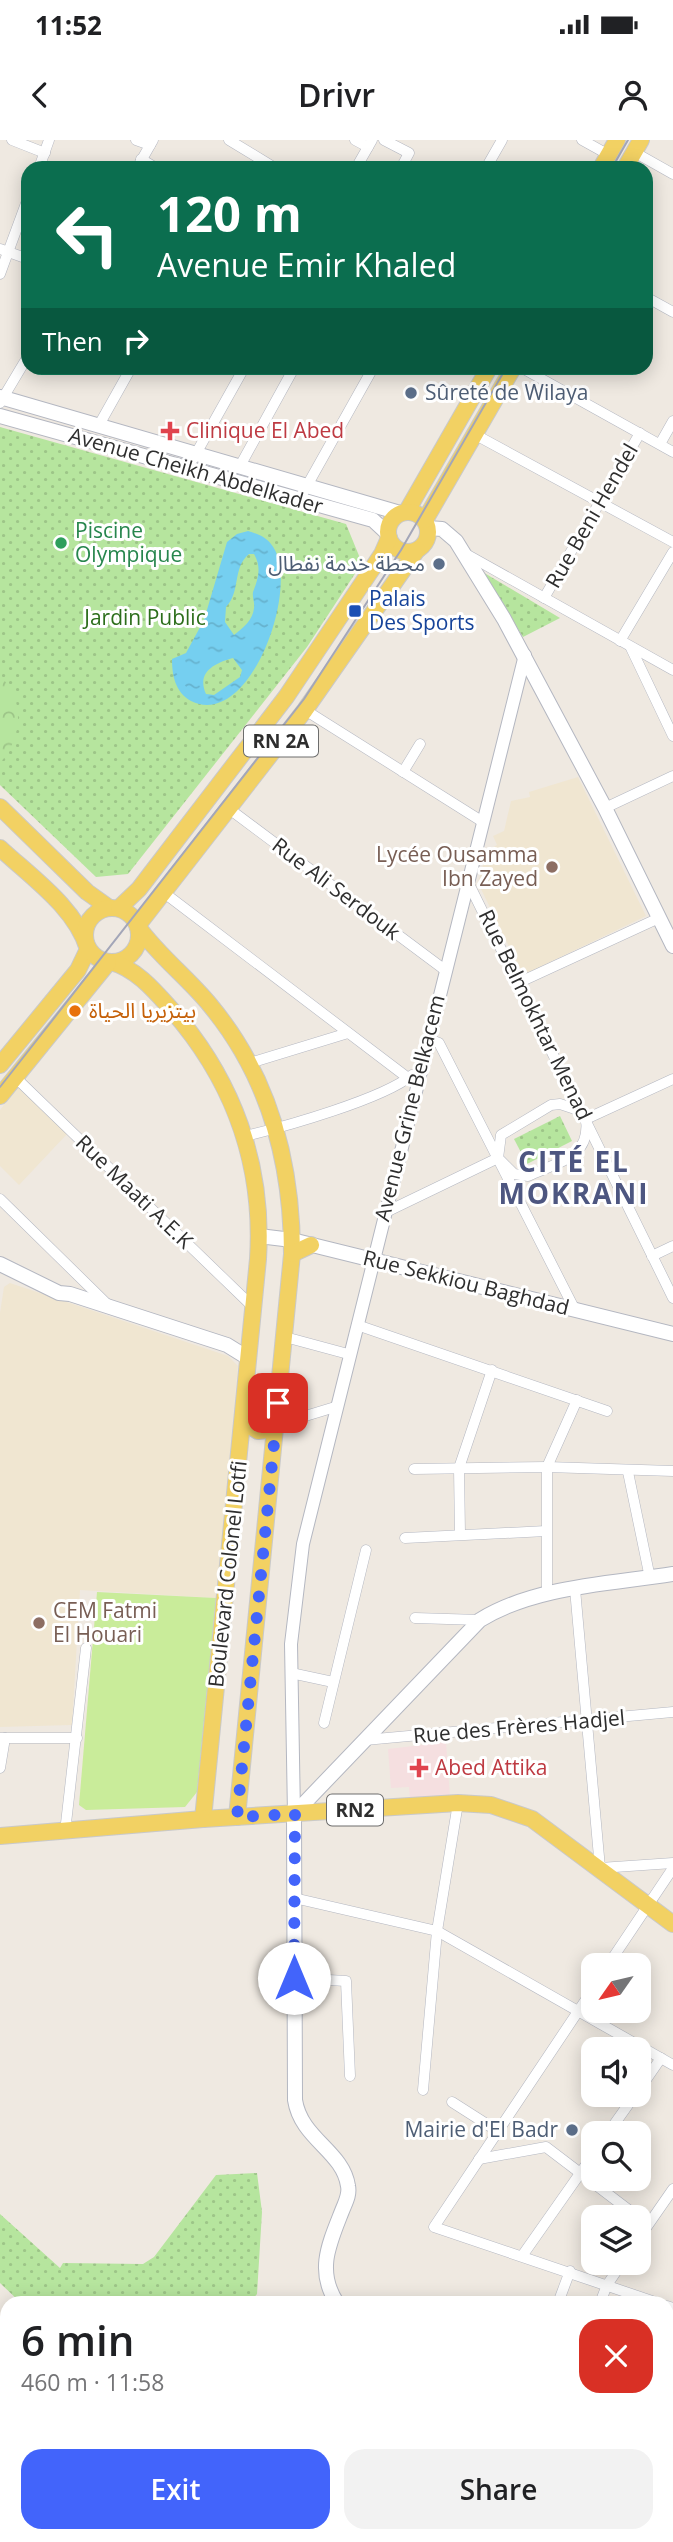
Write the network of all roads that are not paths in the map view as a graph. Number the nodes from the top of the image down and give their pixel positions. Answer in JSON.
{"nodes":[{"id":1,"x":12,"y":140,"type":"edge"},
{"id":2,"x":50,"y":140,"type":"edge"},
{"id":3,"x":136,"y":140,"type":"edge"},
{"id":4,"x":229,"y":140,"type":"edge"},
{"id":5,"x":355,"y":140,"type":"edge"},
{"id":6,"x":384,"y":140,"type":"edge"},
{"id":7,"x":502,"y":140,"type":"edge"},
{"id":8,"x":582,"y":140,"type":"edge"},
{"id":9,"x":617,"y":140,"type":"edge"},
{"id":10,"x":151,"y":143,"type":"edge"},
{"id":11,"x":370,"y":144,"type":"edge"},
{"id":12,"x":638,"y":146,"type":"edge"},
{"id":13,"x":45,"y":153,"type":"junction"},
{"id":14,"x":42,"y":161,"type":"edge"},
{"id":15,"x":141,"y":161,"type":"edge"},
{"id":16,"x":264,"y":161,"type":"edge"},
{"id":17,"x":360,"y":161,"type":"edge"},
{"id":18,"x":405,"y":161,"type":"edge"},
{"id":19,"x":490,"y":161,"type":"edge"},
{"id":20,"x":605,"y":161,"type":"edge"},
{"id":21,"x":673,"y":174,"type":"edge"},
{"id":22,"x":21,"y":213,"type":"edge"},
{"id":23,"x":4,"y":250,"type":"edge"},
{"id":24,"x":21,"y":256,"type":"edge"},
{"id":25,"x":0,"y":274,"type":"edge"},
{"id":26,"x":653,"y":301,"type":"edge"},
{"id":27,"x":673,"y":312,"type":"edge"},
{"id":28,"x":21,"y":367,"type":"edge"},
{"id":29,"x":127,"y":375,"type":"edge"},
{"id":30,"x":240,"y":375,"type":"edge"},
{"id":31,"x":290,"y":375,"type":"edge"},
{"id":32,"x":369,"y":375,"type":"edge"},
{"id":33,"x":485,"y":375,"type":"edge"},
{"id":34,"x":509,"y":375,"type":"edge"},
{"id":35,"x":535,"y":375,"type":"edge"},
{"id":36,"x":1,"y":400,"type":"edge"},
{"id":37,"x":0,"y":416,"type":"edge"},
{"id":38,"x":673,"y":421,"type":"edge"},
{"id":39,"x":99,"y":425,"type":"junction"},
{"id":40,"x":640,"y":433,"type":"junction"},
{"id":41,"x":474,"y":434,"type":"junction"},
{"id":42,"x":660,"y":444,"type":"junction"},
{"id":43,"x":673,"y":452,"type":"edge"},
{"id":44,"x":195,"y":454,"type":"junction"},
{"id":45,"x":240,"y":466,"type":"junction"},
{"id":46,"x":187,"y":468,"type":"junction"},
{"id":47,"x":306,"y":485,"type":"junction"},
{"id":48,"x":299,"y":500,"type":"junction"},
{"id":49,"x":601,"y":501,"type":"junction"},
{"id":50,"x":403,"y":512,"type":"junction"},
{"id":51,"x":427,"y":524,"type":"junction"},
{"id":52,"x":388,"y":536,"type":"junction"},
{"id":53,"x":673,"y":542,"type":"edge"},
{"id":54,"x":417,"y":550,"type":"junction"},
{"id":55,"x":462,"y":551,"type":"junction"},
{"id":56,"x":673,"y":552,"type":"edge"},
{"id":57,"x":544,"y":598,"type":"junction"},
{"id":58,"x":620,"y":641,"type":"junction"},
{"id":59,"x":631,"y":647,"type":"junction"},
{"id":60,"x":525,"y":655,"type":"junction"},
{"id":61,"x":673,"y":670,"type":"edge"},
{"id":62,"x":305,"y":710,"type":"junction"},
{"id":63,"x":673,"y":736,"type":"edge"},
{"id":64,"x":420,"y":744,"type":"dead end"},
{"id":65,"x":403,"y":772,"type":"junction"},
{"id":66,"x":673,"y":776,"type":"edge"},
{"id":67,"x":0,"y":807,"type":"edge"},
{"id":68,"x":229,"y":808,"type":"junction"},
{"id":69,"x":605,"y":808,"type":"junction"},
{"id":70,"x":483,"y":822,"type":"junction"},
{"id":71,"x":0,"y":848,"type":"edge"},
{"id":72,"x":469,"y":884,"type":"junction"},
{"id":73,"x":163,"y":892,"type":"junction"},
{"id":74,"x":113,"y":907,"type":"junction"},
{"id":75,"x":659,"y":918,"type":"junction"},
{"id":76,"x":138,"y":926,"type":"junction"},
{"id":77,"x":87,"y":946,"type":"junction"},
{"id":78,"x":673,"y":946,"type":"edge"},
{"id":79,"x":109,"y":962,"type":"junction"},
{"id":80,"x":444,"y":970,"type":"junction"},
{"id":81,"x":520,"y":982,"type":"junction"},
{"id":82,"x":348,"y":1032,"type":"junction"},
{"id":83,"x":428,"y":1039,"type":"junction"},
{"id":84,"x":250,"y":1063,"type":"junction"},
{"id":85,"x":420,"y":1064,"type":"junction"},
{"id":86,"x":0,"y":1065,"type":"edge"},
{"id":87,"x":15,"y":1077,"type":"junction"},
{"id":88,"x":408,"y":1078,"type":"junction"},
{"id":89,"x":673,"y":1079,"type":"edge"},
{"id":90,"x":394,"y":1085,"type":"junction"},
{"id":91,"x":0,"y":1096,"type":"edge"},
{"id":92,"x":411,"y":1102,"type":"junction"},
{"id":93,"x":586,"y":1119,"type":"junction"},
{"id":94,"x":276,"y":1129,"type":"junction"},
{"id":95,"x":245,"y":1136,"type":"junction"},
{"id":96,"x":498,"y":1158,"type":"junction"},
{"id":97,"x":0,"y":1199,"type":"edge"},
{"id":98,"x":384,"y":1213,"type":"junction"},
{"id":99,"x":259,"y":1236,"type":"junction"},
{"id":100,"x":311,"y":1245,"type":"joint"},
{"id":101,"x":292,"y":1247,"type":"junction"},
{"id":102,"x":673,"y":1247,"type":"edge"},
{"id":103,"x":0,"y":1256,"type":"edge"},
{"id":104,"x":652,"y":1256,"type":"junction"},
{"id":105,"x":372,"y":1261,"type":"junction"},
{"id":106,"x":0,"y":1264,"type":"edge"},
{"id":107,"x":70,"y":1294,"type":"junction"},
{"id":108,"x":673,"y":1298,"type":"edge"},
{"id":109,"x":109,"y":1306,"type":"junction"},
{"id":110,"x":253,"y":1307,"type":"junction"},
{"id":111,"x":575,"y":1310,"type":"junction"},
{"id":112,"x":357,"y":1325,"type":"junction"},
{"id":113,"x":673,"y":1334,"type":"edge"},
{"id":114,"x":285,"y":1337,"type":"junction"},
{"id":115,"x":249,"y":1350,"type":"junction"},
{"id":116,"x":348,"y":1353,"type":"junction"},
{"id":117,"x":492,"y":1370,"type":"junction"},
{"id":118,"x":577,"y":1400,"type":"junction"},
{"id":119,"x":335,"y":1407,"type":"junction"},
{"id":120,"x":607,"y":1411,"type":"dead end"},
{"id":121,"x":243,"y":1422,"type":"junction"},
{"id":122,"x":275,"y":1427,"type":"junction"},
{"id":123,"x":241,"y":1443,"type":"junction"},
{"id":124,"x":274,"y":1447,"type":"junction"},
{"id":125,"x":547,"y":1466,"type":"junction"},
{"id":126,"x":459,"y":1468,"type":"junction"},
{"id":127,"x":414,"y":1469,"type":"dead end"},
{"id":128,"x":673,"y":1471,"type":"edge"},
{"id":129,"x":628,"y":1472,"type":"junction"},
{"id":130,"x":546,"y":1531,"type":"junction"},
{"id":131,"x":460,"y":1534,"type":"junction"},
{"id":132,"x":405,"y":1538,"type":"dead end"},
{"id":133,"x":366,"y":1550,"type":"dead end"},
{"id":134,"x":673,"y":1574,"type":"edge"},
{"id":135,"x":650,"y":1578,"type":"junction"},
{"id":136,"x":575,"y":1589,"type":"junction"},
{"id":137,"x":547,"y":1595,"type":"junction"},
{"id":138,"x":415,"y":1618,"type":"dead end"},
{"id":139,"x":480,"y":1620,"type":"junction"},
{"id":140,"x":86,"y":1648,"type":"dead end"},
{"id":141,"x":291,"y":1674,"type":"junction"},
{"id":142,"x":332,"y":1682,"type":"junction"},
{"id":143,"x":673,"y":1712,"type":"edge"},
{"id":144,"x":588,"y":1721,"type":"junction"},
{"id":145,"x":324,"y":1723,"type":"dead end"},
{"id":146,"x":2,"y":1738,"type":"edge"},
{"id":147,"x":77,"y":1738,"type":"junction"},
{"id":148,"x":364,"y":1740,"type":"junction"},
{"id":149,"x":0,"y":1768,"type":"edge"},
{"id":150,"x":458,"y":1803,"type":"junction"},
{"id":151,"x":295,"y":1814,"type":"junction"},
{"id":152,"x":237,"y":1817,"type":"junction"},
{"id":153,"x":203,"y":1819,"type":"junction"},
{"id":154,"x":65,"y":1832,"type":"junction"},
{"id":155,"x":0,"y":1836,"type":"edge"},
{"id":156,"x":673,"y":1866,"type":"edge"},
{"id":157,"x":600,"y":1868,"type":"junction"},
{"id":158,"x":294,"y":1898,"type":"junction"},
{"id":159,"x":645,"y":1905,"type":"junction"},
{"id":160,"x":673,"y":1924,"type":"edge"},
{"id":161,"x":437,"y":1931,"type":"junction"},
{"id":162,"x":615,"y":1953,"type":"edge"},
{"id":163,"x":294,"y":1978,"type":"junction"},
{"id":164,"x":581,"y":2008,"type":"edge"},
{"id":165,"x":579,"y":2011,"type":"junction"},
{"id":166,"x":661,"y":2058,"type":"junction"},
{"id":167,"x":673,"y":2065,"type":"edge"},
{"id":168,"x":651,"y":2073,"type":"edge"},
{"id":169,"x":350,"y":2076,"type":"dead end"},
{"id":170,"x":422,"y":2090,"type":"dead end"},
{"id":171,"x":452,"y":2102,"type":"dead end"},
{"id":172,"x":499,"y":2132,"type":"junction"},
{"id":173,"x":479,"y":2159,"type":"junction"},
{"id":174,"x":581,"y":2173,"type":"joint"},
{"id":175,"x":673,"y":2189,"type":"edge"},
{"id":176,"x":605,"y":2191,"type":"edge"},
{"id":177,"x":623,"y":2205,"type":"edge"},
{"id":178,"x":651,"y":2221,"type":"edge"},
{"id":179,"x":522,"y":2256,"type":"junction"},
{"id":180,"x":570,"y":2271,"type":"junction"},
{"id":181,"x":614,"y":2275,"type":"edge"},
{"id":182,"x":607,"y":2285,"type":"junction"},
{"id":183,"x":333,"y":2296,"type":"edge"},
{"id":184,"x":561,"y":2296,"type":"edge"},
{"id":185,"x":603,"y":2296,"type":"edge"},
{"id":186,"x":633,"y":2296,"type":"edge"}],
"edges":[{"from":1,"to":13,"type":"street"},
{"from":2,"to":13,"type":"street"},
{"from":3,"to":10,"type":"street"},
{"from":4,"to":16,"type":"street"},
{"from":5,"to":11,"type":"street"},
{"from":6,"to":18,"type":"street"},
{"from":7,"to":19,"type":"street"},
{"from":8,"to":20,"type":"street"},
{"from":9,"to":20,"type":"main road"},
{"from":10,"to":15,"type":"street"},
{"from":11,"to":17,"type":"street"},
{"from":12,"to":21,"type":"street"},
{"from":13,"to":14,"type":"street"},
{"from":22,"to":23,"type":"street"},
{"from":23,"to":24,"type":"street"},
{"from":23,"to":25,"type":"street"},
{"from":26,"to":27,"type":"street"},
{"from":28,"to":36,"type":"street"},
{"from":29,"to":39,"type":"street"},
{"from":30,"to":44,"type":"street"},
{"from":31,"to":45,"type":"street"},
{"from":32,"to":47,"type":"street"},
{"from":33,"to":50,"type":"main road"},
{"from":34,"to":41,"type":"main road"},
{"from":35,"to":40,"type":"street"},
{"from":36,"to":39,"type":"main road","name":"Avenue Cheikh Abdelkader"},
{"from":37,"to":46,"type":"main road","name":"Avenue Cheikh Abdelkader"},
{"from":38,"to":42,"type":"street"},
{"from":39,"to":44,"type":"main road","name":"Avenue Cheikh Abdelkader"},
{"from":40,"to":42,"type":"street"},
{"from":40,"to":49,"type":"street","name":"Rue Beni Hendel"},
{"from":41,"to":49,"type":"street"},
{"from":41,"to":51,"type":"main road"},
{"from":42,"to":43,"type":"street"},
{"from":44,"to":45,"type":"main road","name":"Avenue Cheikh Abdelkader"},
{"from":44,"to":46,"type":"street"},
{"from":45,"to":47,"type":"main road","name":"Avenue Cheikh Abdelkader"},
{"from":46,"to":48,"type":"main road","name":"Avenue Cheikh Abdelkader"},
{"from":47,"to":48,"type":"street"},
{"from":47,"to":50,"type":"main road","name":"Avenue Cheikh Abdelkader"},
{"from":48,"to":52,"type":"main road","name":"Avenue Cheikh Abdelkader"},
{"from":49,"to":53,"type":"street"},
{"from":49,"to":57,"type":"street","name":"Rue Beni Hendel"},
{"from":50,"to":51,"type":"main road"},
{"from":50,"to":52,"type":"main road"},
{"from":51,"to":54,"type":"main road"},
{"from":51,"to":55,"type":"main road"},
{"from":52,"to":54,"type":"main road"},
{"from":52,"to":74,"type":"main road","number":"RN 2A"},
{"from":54,"to":62,"type":"main road","number":"RN 2A"},
{"from":55,"to":57,"type":"street"},
{"from":55,"to":60,"type":"main road"},
{"from":56,"to":58,"type":"street"},
{"from":57,"to":58,"type":"street"},
{"from":58,"to":59,"type":"street"},
{"from":59,"to":61,"type":"street"},
{"from":59,"to":63,"type":"street"},
{"from":60,"to":69,"type":"main road"},
{"from":60,"to":70,"type":"street","name":"Avenue Grine Belkacem"},
{"from":62,"to":65,"type":"street"},
{"from":62,"to":68,"type":"main road","number":"RN 2A"},
{"from":64,"to":65,"type":"street"},
{"from":65,"to":70,"type":"street"},
{"from":66,"to":69,"type":"street"},
{"from":67,"to":74,"type":"main road"},
{"from":68,"to":73,"type":"main road","number":"RN 2A"},
{"from":68,"to":80,"type":"street","name":"Rue Ali Serdouk"},
{"from":69,"to":75,"type":"main road"},
{"from":70,"to":72,"type":"street","name":"Avenue Grine Belkacem"},
{"from":71,"to":77,"type":"main road"},
{"from":72,"to":80,"type":"street","name":"Avenue Grine Belkacem"},
{"from":72,"to":81,"type":"street","name":"Rue Belmokhtar Menad"},
{"from":73,"to":76,"type":"main road","number":"RN 2A"},
{"from":73,"to":82,"type":"street"},
{"from":74,"to":76,"type":"main road"},
{"from":74,"to":77,"type":"main road"},
{"from":75,"to":78,"type":"main road"},
{"from":75,"to":81,"type":"street"},
{"from":76,"to":79,"type":"main road"},
{"from":76,"to":84,"type":"main road","name":"Boulevard Colonel Lotfi"},
{"from":77,"to":79,"type":"main road"},
{"from":77,"to":86,"type":"main road"},
{"from":79,"to":87,"type":"main road"},
{"from":79,"to":95,"type":"main road","name":"Boulevard Colonel Lotfi"},
{"from":80,"to":83,"type":"street","name":"Avenue Grine Belkacem"},
{"from":81,"to":93,"type":"street","name":"Rue Belmokhtar Menad"},
{"from":82,"to":84,"type":"street"},
{"from":82,"to":88,"type":"street"},
{"from":83,"to":85,"type":"street","name":"Avenue Grine Belkacem"},
{"from":83,"to":96,"type":"street"},
{"from":84,"to":94,"type":"main road","name":"Boulevard Colonel Lotfi"},
{"from":85,"to":88,"type":"street"},
{"from":85,"to":92,"type":"street","name":"Avenue Grine Belkacem"},
{"from":87,"to":91,"type":"main road"},
{"from":87,"to":110,"type":"street","name":"Rue Maati A.E.K"},
{"from":88,"to":90,"type":"street"},
{"from":89,"to":93,"type":"street"},
{"from":90,"to":92,"type":"street"},
{"from":90,"to":94,"type":"street"},
{"from":92,"to":98,"type":"street","name":"Avenue Grine Belkacem"},
{"from":93,"to":96,"type":"street"},
{"from":93,"to":96,"type":"street"},
{"from":93,"to":104,"type":"street","name":"Rue Belmokhtar Menad"},
{"from":94,"to":95,"type":"street"},
{"from":94,"to":101,"type":"main road","name":"Boulevard Colonel Lotfi"},
{"from":95,"to":99,"type":"main road","name":"Boulevard Colonel Lotfi"},
{"from":96,"to":98,"type":"street"},
{"from":96,"to":111,"type":"street"},
{"from":97,"to":109,"type":"street"},
{"from":98,"to":105,"type":"street","name":"Avenue Grine Belkacem"},
{"from":99,"to":101,"type":"main road"},
{"from":99,"to":110,"type":"main road","name":"Boulevard Colonel Lotfi"},
{"from":100,"to":101,"type":"main road"},
{"from":100,"to":105,"type":"main road","name":"Rue Sekkiou Baghdad"},
{"from":101,"to":114,"type":"main road","name":"Boulevard Colonel Lotfi"},
{"from":102,"to":104,"type":"street"},
{"from":103,"to":107,"type":"main road"},
{"from":104,"to":108,"type":"street","name":"Rue Belmokhtar Menad"},
{"from":105,"to":111,"type":"main road","name":"Rue Sekkiou Baghdad"},
{"from":105,"to":112,"type":"street","name":"Avenue Grine Belkacem"},
{"from":106,"to":107,"type":"main road"},
{"from":107,"to":109,"type":"main road"},
{"from":109,"to":115,"type":"main road"},
{"from":110,"to":115,"type":"main road","name":"Boulevard Colonel Lotfi"},
{"from":111,"to":113,"type":"main road","name":"Rue Sekkiou Baghdad"},
{"from":112,"to":116,"type":"street","name":"Avenue Grine Belkacem"},
{"from":112,"to":117,"type":"street"},
{"from":114,"to":116,"type":"street"},
{"from":114,"to":122,"type":"main road","name":"Boulevard Colonel Lotfi"},
{"from":115,"to":121,"type":"main road","name":"Boulevard Colonel Lotfi"},
{"from":116,"to":119,"type":"street","name":"Avenue Grine Belkacem"},
{"from":117,"to":118,"type":"street"},
{"from":117,"to":126,"type":"street"},
{"from":118,"to":120,"type":"street"},
{"from":118,"to":125,"type":"street"},
{"from":119,"to":122,"type":"street"},
{"from":119,"to":141,"type":"street","name":"Avenue Grine Belkacem"},
{"from":121,"to":122,"type":"main road"},
{"from":121,"to":123,"type":"main road","name":"Boulevard Colonel Lotfi"},
{"from":122,"to":124,"type":"main road","name":"Boulevard Colonel Lotfi"},
{"from":123,"to":124,"type":"main road"},
{"from":123,"to":153,"type":"main road","name":"Boulevard Colonel Lotfi"},
{"from":124,"to":152,"type":"main road","name":"Boulevard Colonel Lotfi"},
{"from":125,"to":126,"type":"street"},
{"from":125,"to":129,"type":"street"},
{"from":125,"to":130,"type":"street"},
{"from":126,"to":127,"type":"street"},
{"from":126,"to":131,"type":"street"},
{"from":128,"to":129,"type":"street"},
{"from":129,"to":135,"type":"street"},
{"from":130,"to":131,"type":"street"},
{"from":130,"to":137,"type":"street"},
{"from":131,"to":132,"type":"street"},
{"from":133,"to":142,"type":"street"},
{"from":134,"to":135,"type":"main road"},
{"from":135,"to":136,"type":"main road"},
{"from":136,"to":137,"type":"main road"},
{"from":136,"to":144,"type":"street"},
{"from":137,"to":139,"type":"main road"},
{"from":138,"to":139,"type":"street"},
{"from":139,"to":148,"type":"main road"},
{"from":140,"to":147,"type":"street"},
{"from":141,"to":142,"type":"street"},
{"from":141,"to":151,"type":"street","name":"Avenue Grine Belkacem"},
{"from":142,"to":145,"type":"street"},
{"from":143,"to":144,"type":"street","name":"Rue des Frères Hadjel"},
{"from":144,"to":148,"type":"street","name":"Rue des Frères Hadjel"},
{"from":144,"to":157,"type":"street"},
{"from":146,"to":147,"type":"street"},
{"from":146,"to":149,"type":"street"},
{"from":147,"to":154,"type":"street"},
{"from":148,"to":151,"type":"main road"},
{"from":150,"to":151,"type":"main road","number":"RN2"},
{"from":150,"to":157,"type":"main road","number":"RN2"},
{"from":150,"to":161,"type":"street"},
{"from":151,"to":152,"type":"main road","number":"RN2"},
{"from":151,"to":158,"type":"main road"},
{"from":152,"to":153,"type":"main road","number":"RN2"},
{"from":153,"to":154,"type":"main road","number":"RN2"},
{"from":154,"to":155,"type":"main road","number":"RN2"},
{"from":156,"to":157,"type":"street"},
{"from":156,"to":159,"type":"street"},
{"from":157,"to":159,"type":"main road","number":"RN2"},
{"from":158,"to":161,"type":"street"},
{"from":158,"to":163,"type":"main road"},
{"from":159,"to":160,"type":"main road","number":"RN2"},
{"from":159,"to":162,"type":"street"},
{"from":161,"to":165,"type":"street"},
{"from":161,"to":170,"type":"street"},
{"from":163,"to":169,"type":"street"},
{"from":163,"to":183,"type":"main road"},
{"from":164,"to":165,"type":"street"},
{"from":165,"to":166,"type":"street"},
{"from":165,"to":172,"type":"street"},
{"from":166,"to":167,"type":"street"},
{"from":166,"to":168,"type":"street"},
{"from":171,"to":172,"type":"street"},
{"from":172,"to":173,"type":"street"},
{"from":173,"to":174,"type":"street"},
{"from":173,"to":179,"type":"street"},
{"from":174,"to":179,"type":"street"},
{"from":175,"to":178,"type":"street"},
{"from":176,"to":177,"type":"street"},
{"from":179,"to":180,"type":"street"},
{"from":180,"to":182,"type":"street"},
{"from":180,"to":184,"type":"street"},
{"from":181,"to":182,"type":"street"},
{"from":182,"to":185,"type":"street"},
{"from":182,"to":186,"type":"street"}]}
